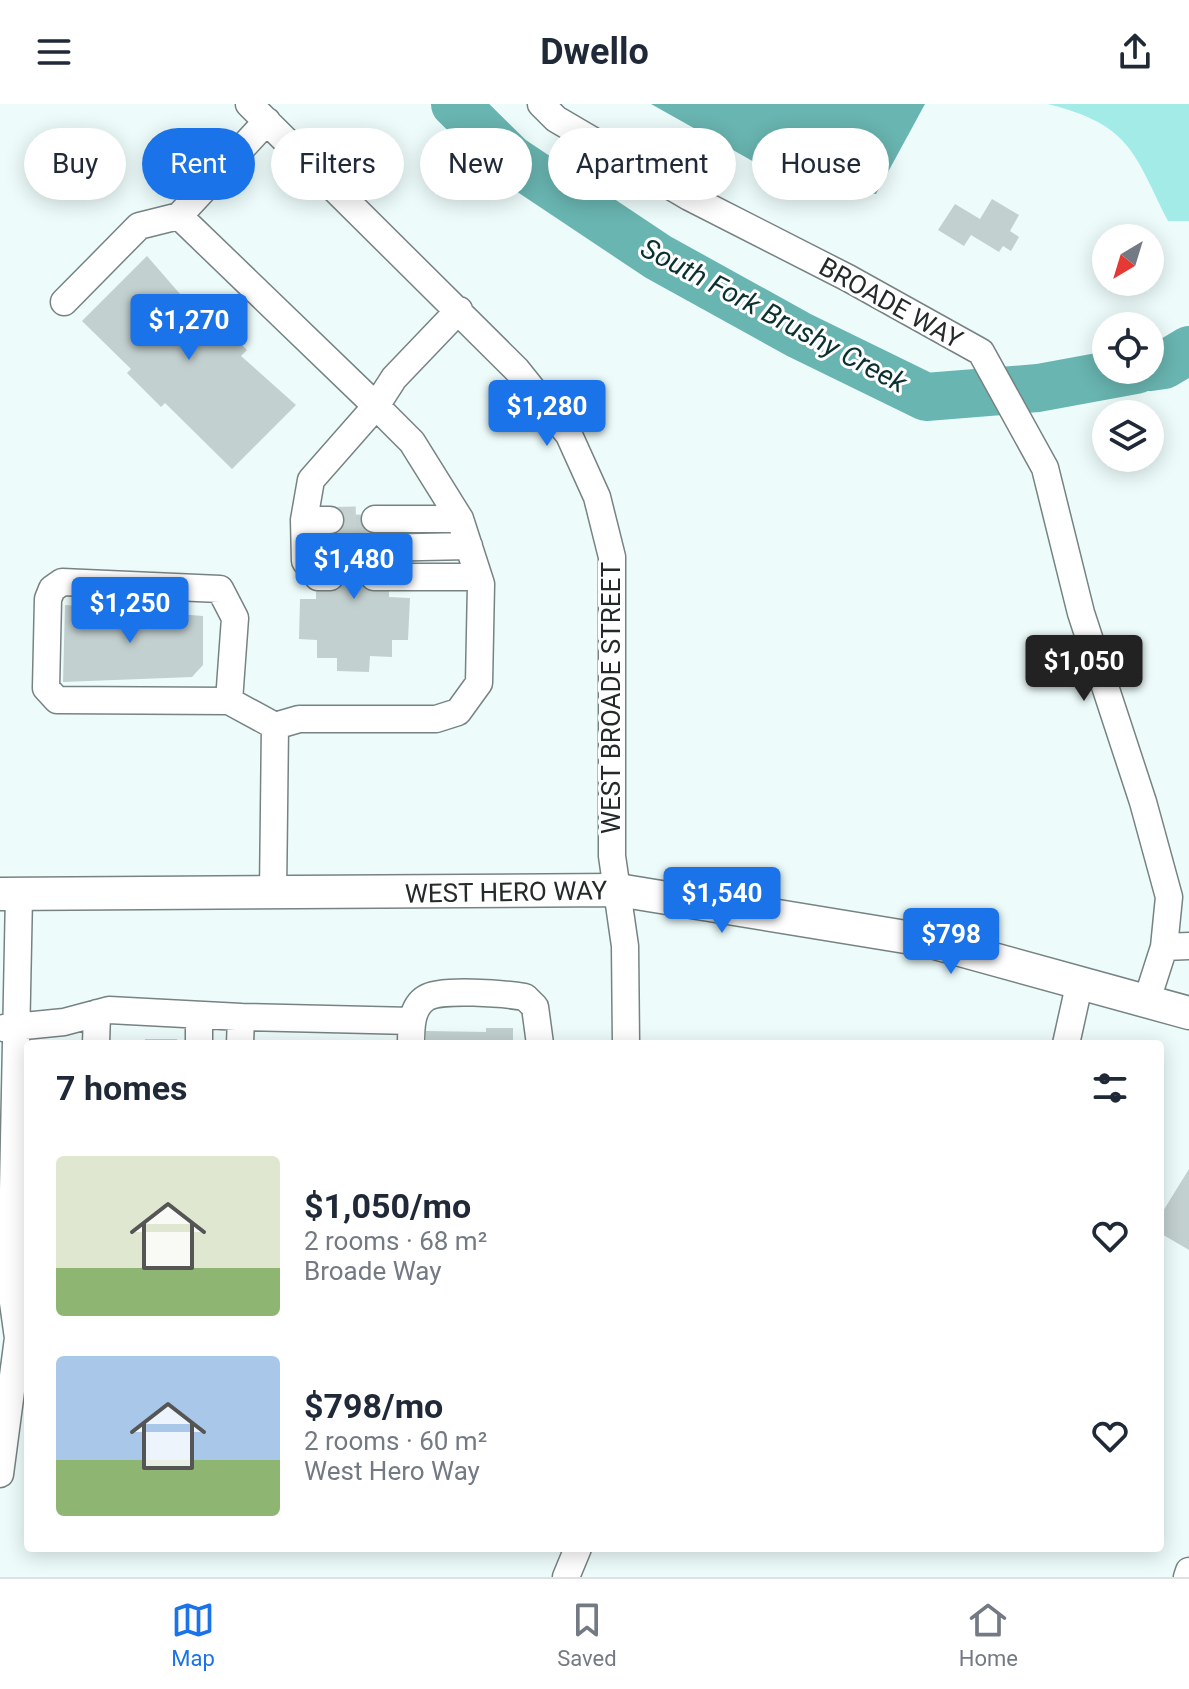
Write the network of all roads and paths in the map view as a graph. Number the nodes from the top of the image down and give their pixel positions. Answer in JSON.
{"nodes":[{"id":1,"x":541,"y":104,"type":"edge"},
{"id":2,"x":258,"y":113,"type":"edge"},
{"id":3,"x":179,"y":216,"type":"junction"},
{"id":4,"x":64,"y":302,"type":"dead end"},
{"id":5,"x":459,"y":310,"type":"junction"},
{"id":6,"x":376,"y":406,"type":"junction"},
{"id":7,"x":319,"y":545,"type":"dead end"},
{"id":8,"x":469,"y":547,"type":"junction"},
{"id":9,"x":229,"y":701,"type":"junction"},
{"id":10,"x":275,"y":726,"type":"junction"},
{"id":11,"x":618,"y":890,"type":"junction"},
{"id":12,"x":273,"y":894,"type":"junction"},
{"id":13,"x":9,"y":895,"type":"edge"},
{"id":14,"x":1176,"y":947,"type":"edge"},
{"id":15,"x":1080,"y":981,"type":"junction"},
{"id":16,"x":1147,"y":1000,"type":"junction"},
{"id":17,"x":97,"y":1013,"type":"junction"},
{"id":18,"x":1189,"y":1013,"type":"edge"},
{"id":19,"x":199,"y":1015,"type":"junction"},
{"id":20,"x":241,"y":1017,"type":"junction"},
{"id":21,"x":9,"y":1029,"type":"edge"},
{"id":22,"x":411,"y":1033,"type":"edge"},
{"id":23,"x":96,"y":1040,"type":"edge"},
{"id":24,"x":199,"y":1040,"type":"edge"},
{"id":25,"x":240,"y":1040,"type":"edge"},
{"id":26,"x":539,"y":1040,"type":"edge"},
{"id":27,"x":626,"y":1040,"type":"edge"},
{"id":28,"x":1067,"y":1040,"type":"edge"},
{"id":29,"x":22,"y":1170,"type":"edge"},
{"id":30,"x":13,"y":1288,"type":"edge"},
{"id":31,"x":0,"y":1474,"type":"edge"},
{"id":32,"x":576,"y":1552,"type":"edge"},
{"id":33,"x":1189,"y":1571,"type":"edge"},
{"id":34,"x":566,"y":1577,"type":"edge"},
{"id":35,"x":1187,"y":1577,"type":"edge"}],
"edges":[{"from":1,"to":14,"type":"street","name":"BROADE WAY"},
{"from":2,"to":3,"type":"street"},
{"from":2,"to":5,"type":"street","name":"WEST BROADE STREET"},
{"from":3,"to":4,"type":"street"},
{"from":3,"to":6,"type":"street"},
{"from":5,"to":6,"type":"street"},
{"from":5,"to":11,"type":"street","name":"WEST BROADE STREET"},
{"from":6,"to":7,"type":"street"},
{"from":6,"to":8,"type":"street"},
{"from":8,"to":8,"type":"street"},
{"from":8,"to":10,"type":"street"},
{"from":9,"to":9,"type":"street"},
{"from":9,"to":10,"type":"street"},
{"from":10,"to":12,"type":"street"},
{"from":11,"to":12,"type":"main road","name":"WEST HERO WAY"},
{"from":11,"to":15,"type":"main road","name":"WEST HERO WAY"},
{"from":11,"to":27,"type":"street","name":"WEST BROADE STREET"},
{"from":12,"to":13,"type":"main road","name":"WEST HERO WAY"},
{"from":13,"to":21,"type":"street"},
{"from":14,"to":16,"type":"street","name":"BROADE WAY"},
{"from":15,"to":16,"type":"main road","name":"WEST HERO WAY"},
{"from":15,"to":28,"type":"street"},
{"from":16,"to":18,"type":"main road","name":"WEST HERO WAY"},
{"from":17,"to":19,"type":"street"},
{"from":17,"to":21,"type":"street"},
{"from":17,"to":23,"type":"street"},
{"from":19,"to":20,"type":"street"},
{"from":19,"to":24,"type":"street"},
{"from":20,"to":22,"type":"street"},
{"from":20,"to":25,"type":"street"},
{"from":21,"to":29,"type":"street"},
{"from":22,"to":26,"type":"street"},
{"from":29,"to":30,"type":"street"},
{"from":30,"to":31,"type":"street"},
{"from":32,"to":34,"type":"street"},
{"from":33,"to":35,"type":"street"}]}
